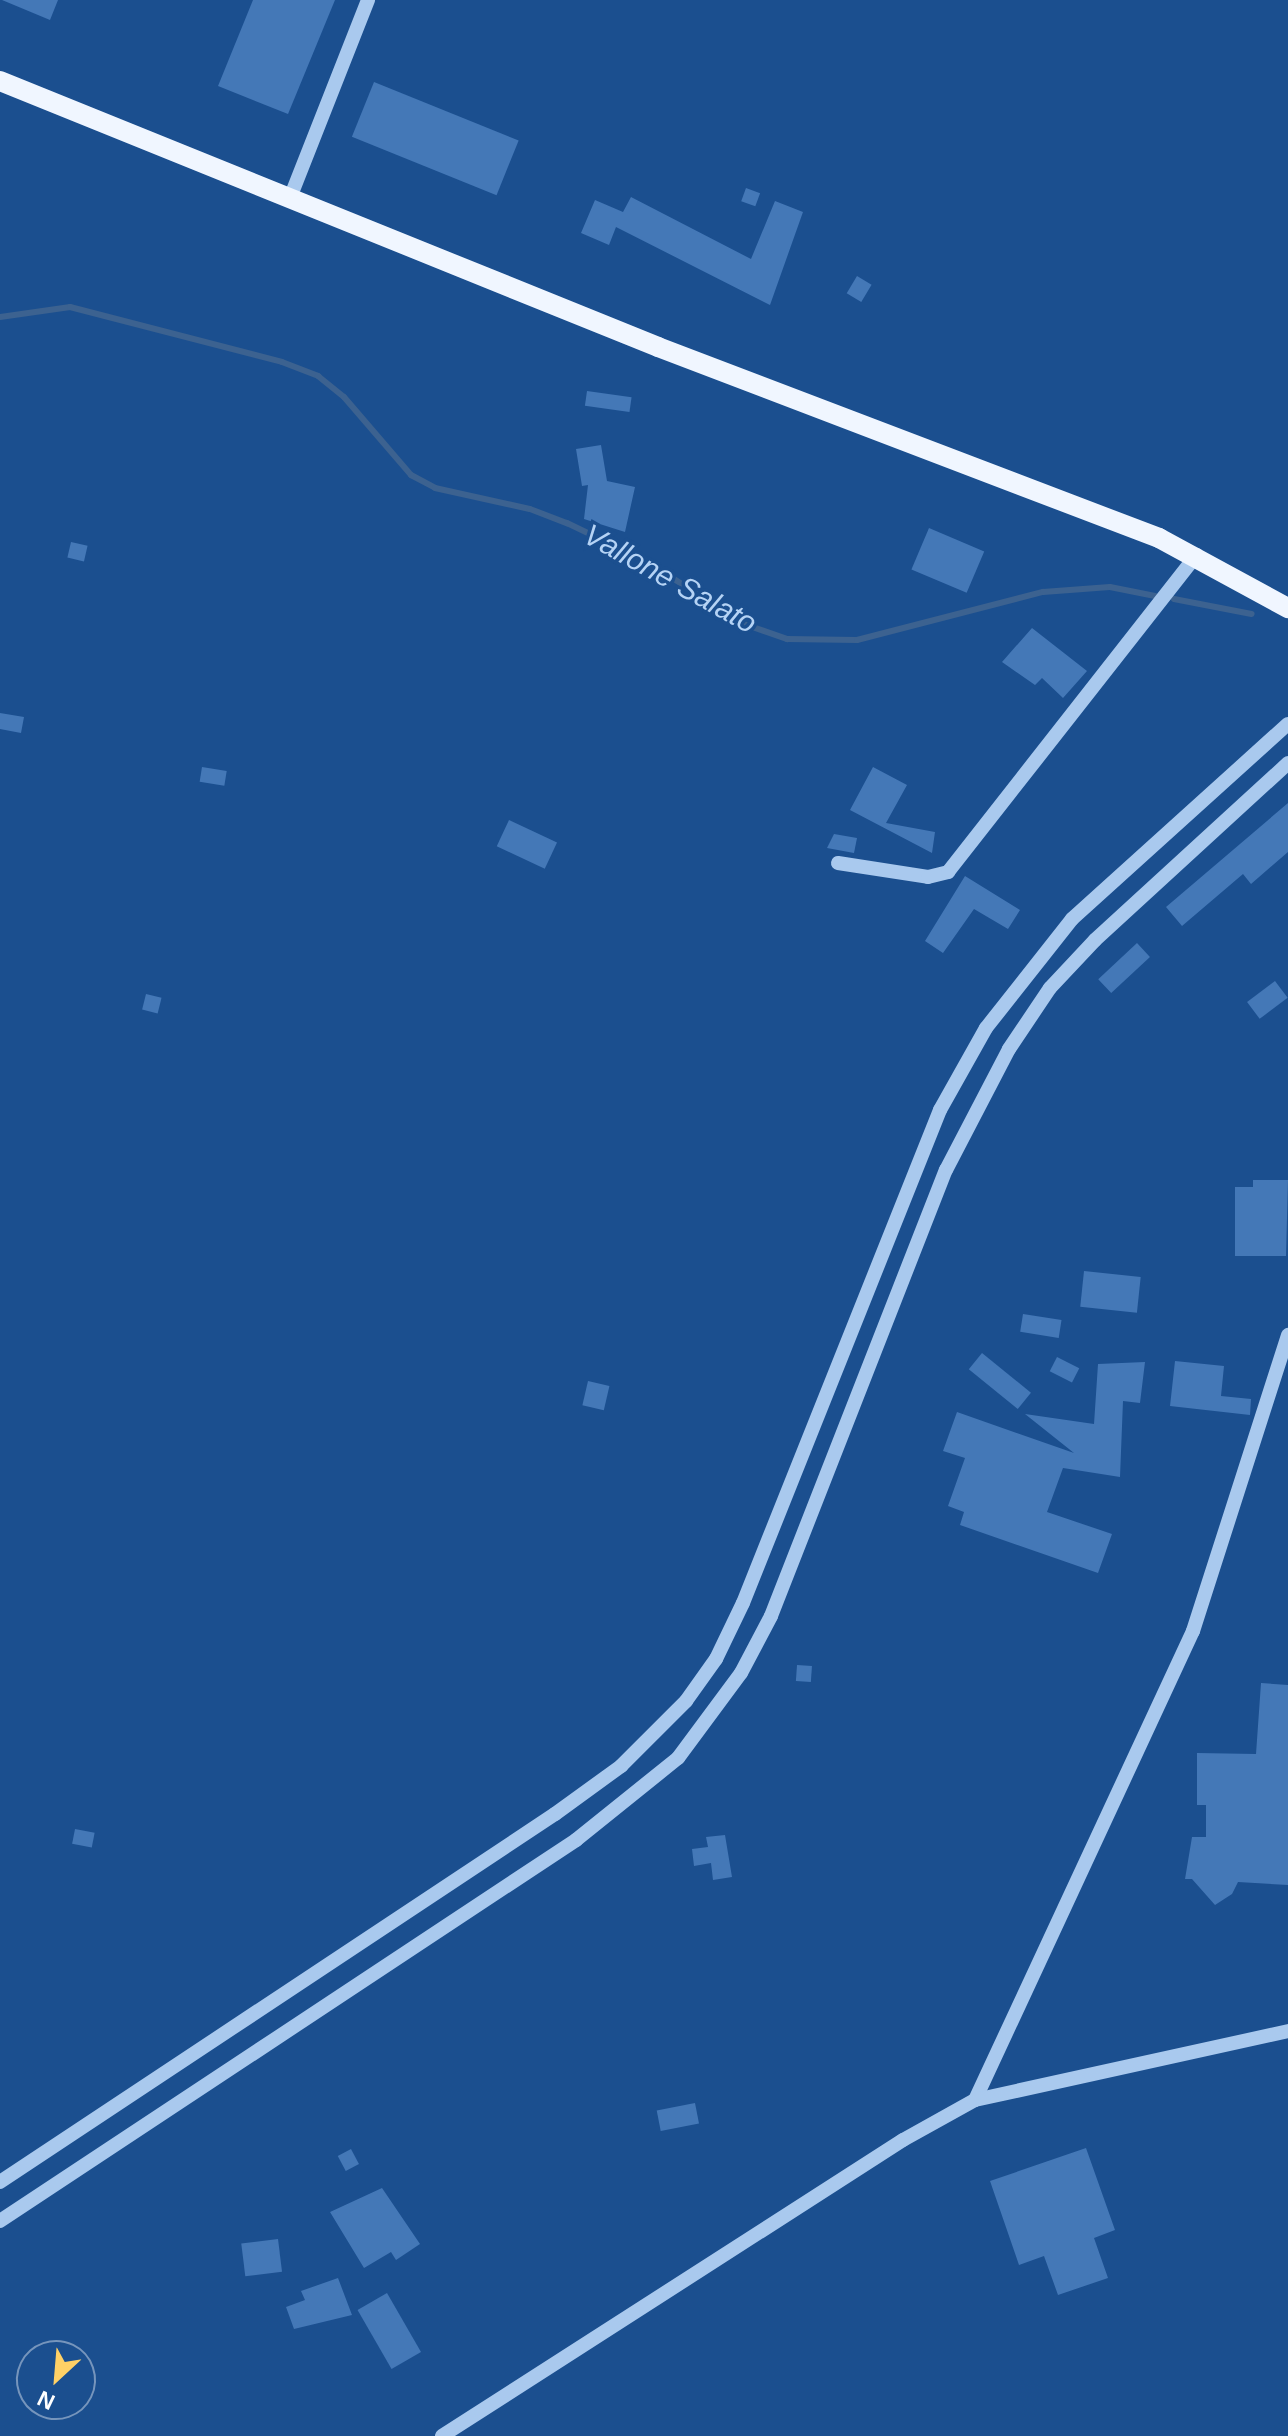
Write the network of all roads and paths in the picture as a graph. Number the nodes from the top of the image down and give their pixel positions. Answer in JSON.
{"nodes":[{"id":1,"x":368,"y":0,"type":"edge"},
{"id":2,"x":0,"y":81,"type":"edge"},
{"id":3,"x":290,"y":198,"type":"junction"},
{"id":4,"x":1197,"y":555,"type":"junction"},
{"id":5,"x":1288,"y":608,"type":"edge"},
{"id":6,"x":1288,"y":724,"type":"edge"},
{"id":7,"x":1288,"y":763,"type":"edge"},
{"id":8,"x":838,"y":863,"type":"dead end"},
{"id":9,"x":1288,"y":1335,"type":"edge"},
{"id":10,"x":1288,"y":2031,"type":"edge"},
{"id":11,"x":975,"y":2100,"type":"junction"},
{"id":12,"x":0,"y":2182,"type":"edge"},
{"id":13,"x":0,"y":2221,"type":"edge"},
{"id":14,"x":442,"y":2436,"type":"edge"}],
"edges":[{"from":1,"to":3,"type":"street"},
{"from":2,"to":3,"type":"main road"},
{"from":3,"to":4,"type":"main road"},
{"from":4,"to":5,"type":"main road"},
{"from":4,"to":8,"type":"street"},
{"from":6,"to":12,"type":"street"},
{"from":7,"to":13,"type":"street"},
{"from":9,"to":11,"type":"street"},
{"from":10,"to":11,"type":"street"},
{"from":11,"to":14,"type":"street"}]}
